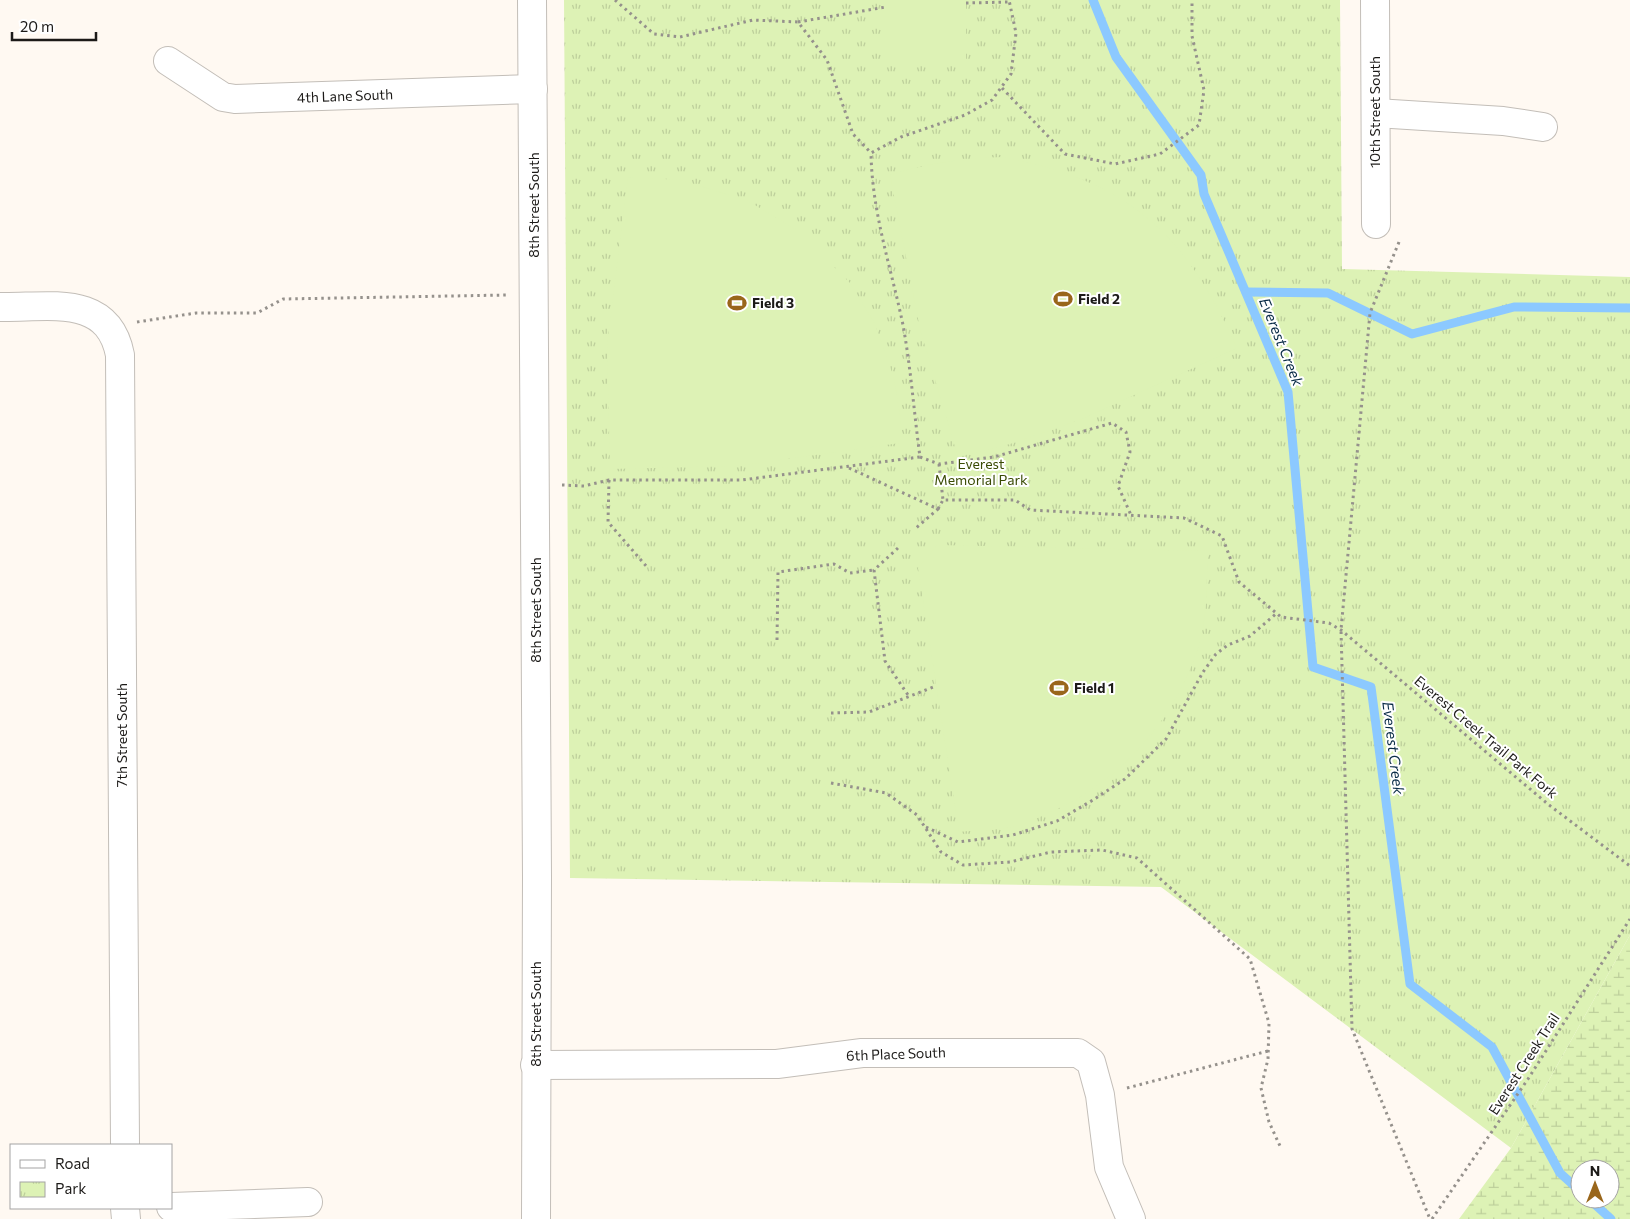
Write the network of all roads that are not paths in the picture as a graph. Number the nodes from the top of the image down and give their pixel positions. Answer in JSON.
{"nodes":[{"id":1,"x":532,"y":0,"type":"edge"},
{"id":2,"x":1374,"y":0,"type":"edge"},
{"id":3,"x":168,"y":61,"type":"dead end"},
{"id":4,"x":533,"y":89,"type":"junction"},
{"id":5,"x":1376,"y":114,"type":"junction"},
{"id":6,"x":1543,"y":127,"type":"dead end"},
{"id":7,"x":1376,"y":224,"type":"dead end"},
{"id":8,"x":0,"y":307,"type":"edge"},
{"id":9,"x":535,"y":1065,"type":"junction"},
{"id":10,"x":125,"y":1144,"type":"edge"},
{"id":11,"x":308,"y":1202,"type":"dead end"},
{"id":12,"x":172,"y":1206,"type":"edge"},
{"id":13,"x":536,"y":1219,"type":"edge"},
{"id":14,"x":1131,"y":1219,"type":"edge"}],
"edges":[{"from":1,"to":4,"type":"street","name":"8th Street South"},
{"from":2,"to":5,"type":"street","name":"10th Street South"},
{"from":3,"to":4,"type":"street","name":"4th Lane South"},
{"from":4,"to":9,"type":"street","name":"8th Street South"},
{"from":5,"to":6,"type":"street"},
{"from":5,"to":7,"type":"street","name":"10th Street South"},
{"from":8,"to":10,"type":"street","name":"7th Street South"},
{"from":9,"to":13,"type":"street","name":"8th Street South"},
{"from":9,"to":14,"type":"street","name":"6th Place South"},
{"from":11,"to":12,"type":"street"}]}
